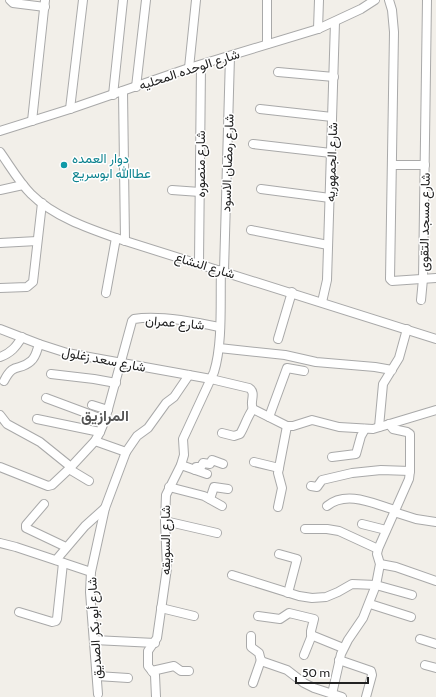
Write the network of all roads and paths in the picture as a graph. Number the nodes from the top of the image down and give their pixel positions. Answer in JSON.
{"nodes":[{"id":1,"x":10,"y":0,"type":"edge"},
{"id":2,"x":83,"y":0,"type":"edge"},
{"id":3,"x":123,"y":0,"type":"edge"},
{"id":4,"x":146,"y":0,"type":"edge"},
{"id":5,"x":196,"y":0,"type":"edge"},
{"id":6,"x":267,"y":0,"type":"edge"},
{"id":7,"x":319,"y":0,"type":"edge"},
{"id":8,"x":375,"y":0,"type":"edge"},
{"id":9,"x":389,"y":0,"type":"edge"},
{"id":10,"x":427,"y":0,"type":"edge"},
{"id":11,"x":45,"y":3,"type":"edge"},
{"id":12,"x":335,"y":22,"type":"junction"},
{"id":13,"x":318,"y":29,"type":"junction"},
{"id":14,"x":267,"y":44,"type":"junction"},
{"id":15,"x":230,"y":56,"type":"junction"},
{"id":16,"x":201,"y":65,"type":"junction"},
{"id":17,"x":189,"y":68,"type":"junction"},
{"id":18,"x":278,"y":72,"type":"dead end"},
{"id":19,"x":334,"y":77,"type":"junction"},
{"id":20,"x":136,"y":86,"type":"junction"},
{"id":21,"x":123,"y":91,"type":"junction"},
{"id":22,"x":113,"y":95,"type":"junction"},
{"id":23,"x":70,"y":109,"type":"junction"},
{"id":24,"x":260,"y":109,"type":"dead end"},
{"id":25,"x":332,"y":117,"type":"junction"},
{"id":26,"x":32,"y":121,"type":"junction"},
{"id":27,"x":0,"y":131,"type":"edge"},
{"id":28,"x":253,"y":144,"type":"dead end"},
{"id":29,"x":0,"y":152,"type":"edge"},
{"id":30,"x":331,"y":153,"type":"junction"},
{"id":31,"x":392,"y":165,"type":"junction"},
{"id":32,"x":425,"y":165,"type":"junction"},
{"id":33,"x":23,"y":184,"type":"junction"},
{"id":34,"x":261,"y":189,"type":"dead end"},
{"id":35,"x":0,"y":190,"type":"edge"},
{"id":36,"x":172,"y":190,"type":"dead end"},
{"id":37,"x":200,"y":192,"type":"junction"},
{"id":38,"x":330,"y":198,"type":"junction"},
{"id":39,"x":42,"y":203,"type":"junction"},
{"id":40,"x":251,"y":230,"type":"dead end"},
{"id":41,"x":116,"y":238,"type":"junction"},
{"id":42,"x":125,"y":241,"type":"junction"},
{"id":43,"x":38,"y":242,"type":"junction"},
{"id":44,"x":0,"y":243,"type":"edge"},
{"id":45,"x":328,"y":245,"type":"junction"},
{"id":46,"x":199,"y":263,"type":"junction"},
{"id":47,"x":223,"y":270,"type":"junction"},
{"id":48,"x":436,"y":278,"type":"edge"},
{"id":49,"x":423,"y":279,"type":"junction"},
{"id":50,"x":0,"y":288,"type":"edge"},
{"id":51,"x":292,"y":292,"type":"junction"},
{"id":52,"x":106,"y":293,"type":"dead end"},
{"id":53,"x":421,"y":300,"type":"dead end"},
{"id":54,"x":322,"y":302,"type":"junction"},
{"id":55,"x":219,"y":327,"type":"junction"},
{"id":56,"x":0,"y":328,"type":"edge"},
{"id":57,"x":407,"y":329,"type":"junction"},
{"id":58,"x":22,"y":337,"type":"junction"},
{"id":59,"x":278,"y":339,"type":"dead end"},
{"id":60,"x":436,"y":339,"type":"edge"},
{"id":61,"x":39,"y":344,"type":"junction"},
{"id":62,"x":219,"y":348,"type":"junction"},
{"id":63,"x":0,"y":357,"type":"edge"},
{"id":64,"x":121,"y":362,"type":"junction"},
{"id":65,"x":392,"y":370,"type":"junction"},
{"id":66,"x":304,"y":371,"type":"dead end"},
{"id":67,"x":51,"y":374,"type":"dead end"},
{"id":68,"x":189,"y":375,"type":"junction"},
{"id":69,"x":211,"y":379,"type":"junction"},
{"id":70,"x":4,"y":381,"type":"dead end"},
{"id":71,"x":116,"y":383,"type":"junction"},
{"id":72,"x":46,"y":398,"type":"dead end"},
{"id":73,"x":92,"y":405,"type":"dead end"},
{"id":74,"x":253,"y":409,"type":"junction"},
{"id":75,"x":108,"y":410,"type":"junction"},
{"id":76,"x":436,"y":410,"type":"edge"},
{"id":77,"x":0,"y":416,"type":"edge"},
{"id":78,"x":269,"y":417,"type":"junction"},
{"id":79,"x":37,"y":419,"type":"dead end"},
{"id":80,"x":106,"y":420,"type":"junction"},
{"id":81,"x":389,"y":424,"type":"junction"},
{"id":82,"x":287,"y":426,"type":"junction"},
{"id":83,"x":379,"y":427,"type":"junction"},
{"id":84,"x":365,"y":429,"type":"junction"},
{"id":85,"x":100,"y":432,"type":"junction"},
{"id":86,"x":222,"y":433,"type":"dead end"},
{"id":87,"x":95,"y":441,"type":"junction"},
{"id":88,"x":126,"y":452,"type":"junction"},
{"id":89,"x":332,"y":457,"type":"dead end"},
{"id":90,"x":254,"y":462,"type":"dead end"},
{"id":91,"x":223,"y":464,"type":"dead end"},
{"id":92,"x":181,"y":465,"type":"junction"},
{"id":93,"x":0,"y":466,"type":"edge"},
{"id":94,"x":70,"y":468,"type":"junction"},
{"id":95,"x":279,"y":468,"type":"junction"},
{"id":96,"x":195,"y":470,"type":"junction"},
{"id":97,"x":410,"y":471,"type":"junction"},
{"id":98,"x":207,"y":474,"type":"dead end"},
{"id":99,"x":89,"y":481,"type":"dead end"},
{"id":100,"x":311,"y":486,"type":"dead end"},
{"id":101,"x":169,"y":487,"type":"junction"},
{"id":102,"x":228,"y":489,"type":"dead end"},
{"id":103,"x":210,"y":499,"type":"junction"},
{"id":104,"x":44,"y":504,"type":"dead end"},
{"id":105,"x":222,"y":506,"type":"dead end"},
{"id":106,"x":327,"y":506,"type":"dead end"},
{"id":107,"x":278,"y":507,"type":"dead end"},
{"id":108,"x":105,"y":508,"type":"junction"},
{"id":109,"x":394,"y":511,"type":"junction"},
{"id":110,"x":165,"y":522,"type":"junction"},
{"id":111,"x":436,"y":522,"type":"edge"},
{"id":112,"x":362,"y":524,"type":"dead end"},
{"id":113,"x":305,"y":528,"type":"dead end"},
{"id":114,"x":386,"y":530,"type":"junction"},
{"id":115,"x":217,"y":533,"type":"dead end"},
{"id":116,"x":0,"y":543,"type":"edge"},
{"id":117,"x":66,"y":547,"type":"junction"},
{"id":118,"x":378,"y":549,"type":"junction"},
{"id":119,"x":279,"y":554,"type":"dead end"},
{"id":120,"x":60,"y":562,"type":"junction"},
{"id":121,"x":380,"y":564,"type":"junction"},
{"id":122,"x":91,"y":572,"type":"junction"},
{"id":123,"x":232,"y":575,"type":"dead end"},
{"id":124,"x":436,"y":581,"type":"edge"},
{"id":125,"x":376,"y":585,"type":"junction"},
{"id":126,"x":288,"y":593,"type":"junction"},
{"id":127,"x":412,"y":595,"type":"dead end"},
{"id":128,"x":370,"y":604,"type":"junction"},
{"id":129,"x":161,"y":608,"type":"junction"},
{"id":130,"x":19,"y":612,"type":"dead end"},
{"id":131,"x":194,"y":616,"type":"dead end"},
{"id":132,"x":258,"y":616,"type":"dead end"},
{"id":133,"x":411,"y":618,"type":"dead end"},
{"id":134,"x":312,"y":635,"type":"junction"},
{"id":135,"x":251,"y":636,"type":"dead end"},
{"id":136,"x":420,"y":639,"type":"dead end"},
{"id":137,"x":94,"y":640,"type":"junction"},
{"id":138,"x":155,"y":643,"type":"junction"},
{"id":139,"x":436,"y":644,"type":"edge"},
{"id":140,"x":343,"y":648,"type":"junction"},
{"id":141,"x":304,"y":655,"type":"dead end"},
{"id":142,"x":261,"y":660,"type":"junction"},
{"id":143,"x":339,"y":660,"type":"junction"},
{"id":144,"x":425,"y":664,"type":"dead end"},
{"id":145,"x":436,"y":668,"type":"edge"},
{"id":146,"x":152,"y":671,"type":"junction"},
{"id":147,"x":189,"y":671,"type":"dead end"},
{"id":148,"x":97,"y":676,"type":"junction"},
{"id":149,"x":128,"y":678,"type":"dead end"},
{"id":150,"x":252,"y":683,"type":"dead end"},
{"id":151,"x":98,"y":694,"type":"dead end"},
{"id":152,"x":332,"y":694,"type":"junction"},
{"id":153,"x":156,"y":697,"type":"edge"},
{"id":154,"x":342,"y":697,"type":"edge"},
{"id":155,"x":366,"y":697,"type":"edge"}],
"edges":[{"from":1,"to":11,"type":"street"},
{"from":2,"to":23,"type":"street"},
{"from":3,"to":22,"type":"street"},
{"from":4,"to":20,"type":"street"},
{"from":5,"to":17,"type":"street"},
{"from":6,"to":14,"type":"street"},
{"from":7,"to":13,"type":"street"},
{"from":8,"to":12,"type":"street","name":"شارع الوحده المحليه"},
{"from":9,"to":31,"type":"street"},
{"from":10,"to":32,"type":"street","name":"شارع مسجد التقوى"},
{"from":11,"to":26,"type":"street"},
{"from":12,"to":13,"type":"street","name":"شارع الوحده المحليه"},
{"from":12,"to":19,"type":"street","name":"شارع الجمهوريه"},
{"from":13,"to":14,"type":"street","name":"شارع الوحده المحليه"},
{"from":14,"to":15,"type":"street","name":"شارع الوحده المحليه"},
{"from":15,"to":16,"type":"street","name":"شارع الوحده المحليه"},
{"from":15,"to":47,"type":"street","name":"شارع رمضان الاسود"},
{"from":16,"to":17,"type":"street","name":"شارع الوحده المحليه"},
{"from":16,"to":37,"type":"street","name":"شارع منصوره"},
{"from":17,"to":20,"type":"street","name":"شارع الوحده المحليه"},
{"from":18,"to":19,"type":"street"},
{"from":19,"to":25,"type":"street","name":"شارع الجمهوريه"},
{"from":20,"to":21,"type":"street","name":"شارع الوحده المحليه"},
{"from":21,"to":22,"type":"street","name":"شارع الوحده المحليه"},
{"from":21,"to":42,"type":"street"},
{"from":22,"to":23,"type":"street","name":"شارع الوحده المحليه"},
{"from":23,"to":26,"type":"street","name":"شارع الوحده المحليه"},
{"from":24,"to":25,"type":"street"},
{"from":25,"to":30,"type":"street","name":"شارع الجمهوريه"},
{"from":26,"to":27,"type":"street","name":"شارع الوحده المحليه"},
{"from":28,"to":30,"type":"street"},
{"from":29,"to":33,"type":"street","name":"شارع النشاع"},
{"from":30,"to":38,"type":"street","name":"شارع الجمهوريه"},
{"from":31,"to":32,"type":"street"},
{"from":31,"to":49,"type":"street"},
{"from":32,"to":49,"type":"street","name":"شارع مسجد التقوى"},
{"from":33,"to":35,"type":"street"},
{"from":33,"to":39,"type":"street","name":"شارع النشاع"},
{"from":34,"to":38,"type":"street"},
{"from":36,"to":37,"type":"street"},
{"from":37,"to":46,"type":"street","name":"شارع منصوره"},
{"from":38,"to":45,"type":"street","name":"شارع الجمهوريه"},
{"from":39,"to":41,"type":"street","name":"شارع النشاع"},
{"from":39,"to":43,"type":"street"},
{"from":40,"to":45,"type":"street"},
{"from":41,"to":42,"type":"street","name":"شارع النشاع"},
{"from":41,"to":52,"type":"street"},
{"from":42,"to":46,"type":"street","name":"شارع النشاع"},
{"from":43,"to":44,"type":"street"},
{"from":43,"to":50,"type":"street"},
{"from":45,"to":54,"type":"street","name":"شارع الجمهوريه"},
{"from":46,"to":47,"type":"street","name":"شارع النشاع"},
{"from":47,"to":51,"type":"street","name":"شارع النشاع"},
{"from":47,"to":55,"type":"street","name":"شارع السويقه"},
{"from":48,"to":49,"type":"street"},
{"from":49,"to":53,"type":"street","name":"شارع مسجد التقوى"},
{"from":51,"to":54,"type":"street","name":"شارع النشاع"},
{"from":51,"to":59,"type":"street"},
{"from":54,"to":57,"type":"street","name":"شارع النشاع"},
{"from":55,"to":62,"type":"street","name":"شارع السويقه"},
{"from":55,"to":64,"type":"street","name":"شارع عمران"},
{"from":56,"to":58,"type":"street","name":"شارع سعد زغلول"},
{"from":57,"to":60,"type":"street","name":"شارع النشاع"},
{"from":57,"to":65,"type":"street"},
{"from":58,"to":61,"type":"street","name":"شارع سعد زغلول"},
{"from":58,"to":63,"type":"street"},
{"from":61,"to":64,"type":"street","name":"شارع سعد زغلول"},
{"from":61,"to":70,"type":"street"},
{"from":62,"to":65,"type":"street"},
{"from":62,"to":69,"type":"street","name":"شارع السويقه"},
{"from":64,"to":68,"type":"street","name":"شارع سعد زغلول"},
{"from":64,"to":71,"type":"street"},
{"from":65,"to":83,"type":"street"},
{"from":66,"to":78,"type":"street"},
{"from":67,"to":71,"type":"street"},
{"from":68,"to":69,"type":"street","name":"شارع سعد زغلول"},
{"from":68,"to":88,"type":"street","name":"شارع أبو بكر الصديق"},
{"from":69,"to":74,"type":"street","name":"شارع سعد زغلول"},
{"from":69,"to":92,"type":"street","name":"شارع السويقه"},
{"from":71,"to":75,"type":"street"},
{"from":72,"to":80,"type":"street"},
{"from":73,"to":75,"type":"street"},
{"from":74,"to":78,"type":"street"},
{"from":74,"to":86,"type":"street"},
{"from":75,"to":80,"type":"street"},
{"from":76,"to":81,"type":"street"},
{"from":77,"to":94,"type":"street"},
{"from":78,"to":82,"type":"street"},
{"from":79,"to":85,"type":"street"},
{"from":80,"to":85,"type":"street"},
{"from":81,"to":83,"type":"street"},
{"from":81,"to":97,"type":"street"},
{"from":82,"to":84,"type":"street"},
{"from":82,"to":95,"type":"street"},
{"from":83,"to":84,"type":"street"},
{"from":84,"to":89,"type":"street"},
{"from":85,"to":87,"type":"street"},
{"from":87,"to":88,"type":"street"},
{"from":87,"to":94,"type":"street"},
{"from":88,"to":108,"type":"street","name":"شارع أبو بكر الصديق"},
{"from":90,"to":95,"type":"street"},
{"from":91,"to":96,"type":"street"},
{"from":92,"to":96,"type":"street"},
{"from":92,"to":101,"type":"street","name":"شارع السويقه"},
{"from":93,"to":94,"type":"street"},
{"from":94,"to":99,"type":"street"},
{"from":95,"to":107,"type":"street"},
{"from":96,"to":98,"type":"street"},
{"from":97,"to":100,"type":"street"},
{"from":97,"to":109,"type":"street"},
{"from":101,"to":103,"type":"street"},
{"from":101,"to":110,"type":"street","name":"شارع السويقه"},
{"from":102,"to":103,"type":"street"},
{"from":103,"to":105,"type":"street"},
{"from":104,"to":117,"type":"street"},
{"from":106,"to":109,"type":"street"},
{"from":108,"to":117,"type":"street"},
{"from":108,"to":122,"type":"street","name":"شارع أبو بكر الصديق"},
{"from":109,"to":111,"type":"street"},
{"from":109,"to":114,"type":"street"},
{"from":110,"to":115,"type":"street"},
{"from":110,"to":129,"type":"street","name":"شارع السويقه"},
{"from":112,"to":114,"type":"street"},
{"from":113,"to":118,"type":"street"},
{"from":114,"to":118,"type":"street"},
{"from":116,"to":120,"type":"street"},
{"from":117,"to":120,"type":"street"},
{"from":118,"to":121,"type":"street"},
{"from":119,"to":126,"type":"street"},
{"from":120,"to":122,"type":"street"},
{"from":120,"to":130,"type":"street"},
{"from":121,"to":124,"type":"street"},
{"from":121,"to":125,"type":"street"},
{"from":122,"to":137,"type":"street","name":"شارع أبو بكر الصديق"},
{"from":123,"to":126,"type":"street"},
{"from":125,"to":126,"type":"street"},
{"from":125,"to":127,"type":"street"},
{"from":125,"to":128,"type":"street"},
{"from":128,"to":133,"type":"street"},
{"from":128,"to":140,"type":"street"},
{"from":129,"to":131,"type":"street"},
{"from":129,"to":138,"type":"street","name":"شارع السويقه"},
{"from":132,"to":134,"type":"street"},
{"from":134,"to":140,"type":"street"},
{"from":134,"to":141,"type":"street"},
{"from":135,"to":142,"type":"street"},
{"from":136,"to":139,"type":"street"},
{"from":137,"to":138,"type":"street"},
{"from":137,"to":148,"type":"street","name":"شارع أبو بكر الصديق"},
{"from":138,"to":146,"type":"street","name":"شارع السويقه"},
{"from":140,"to":143,"type":"street"},
{"from":142,"to":150,"type":"street"},
{"from":142,"to":152,"type":"street"},
{"from":143,"to":152,"type":"street"},
{"from":143,"to":155,"type":"street"},
{"from":144,"to":145,"type":"street"},
{"from":146,"to":147,"type":"street"},
{"from":146,"to":153,"type":"street","name":"شارع السويقه"},
{"from":148,"to":149,"type":"street"},
{"from":148,"to":151,"type":"street","name":"شارع أبو بكر الصديق"},
{"from":152,"to":154,"type":"street"}]}
